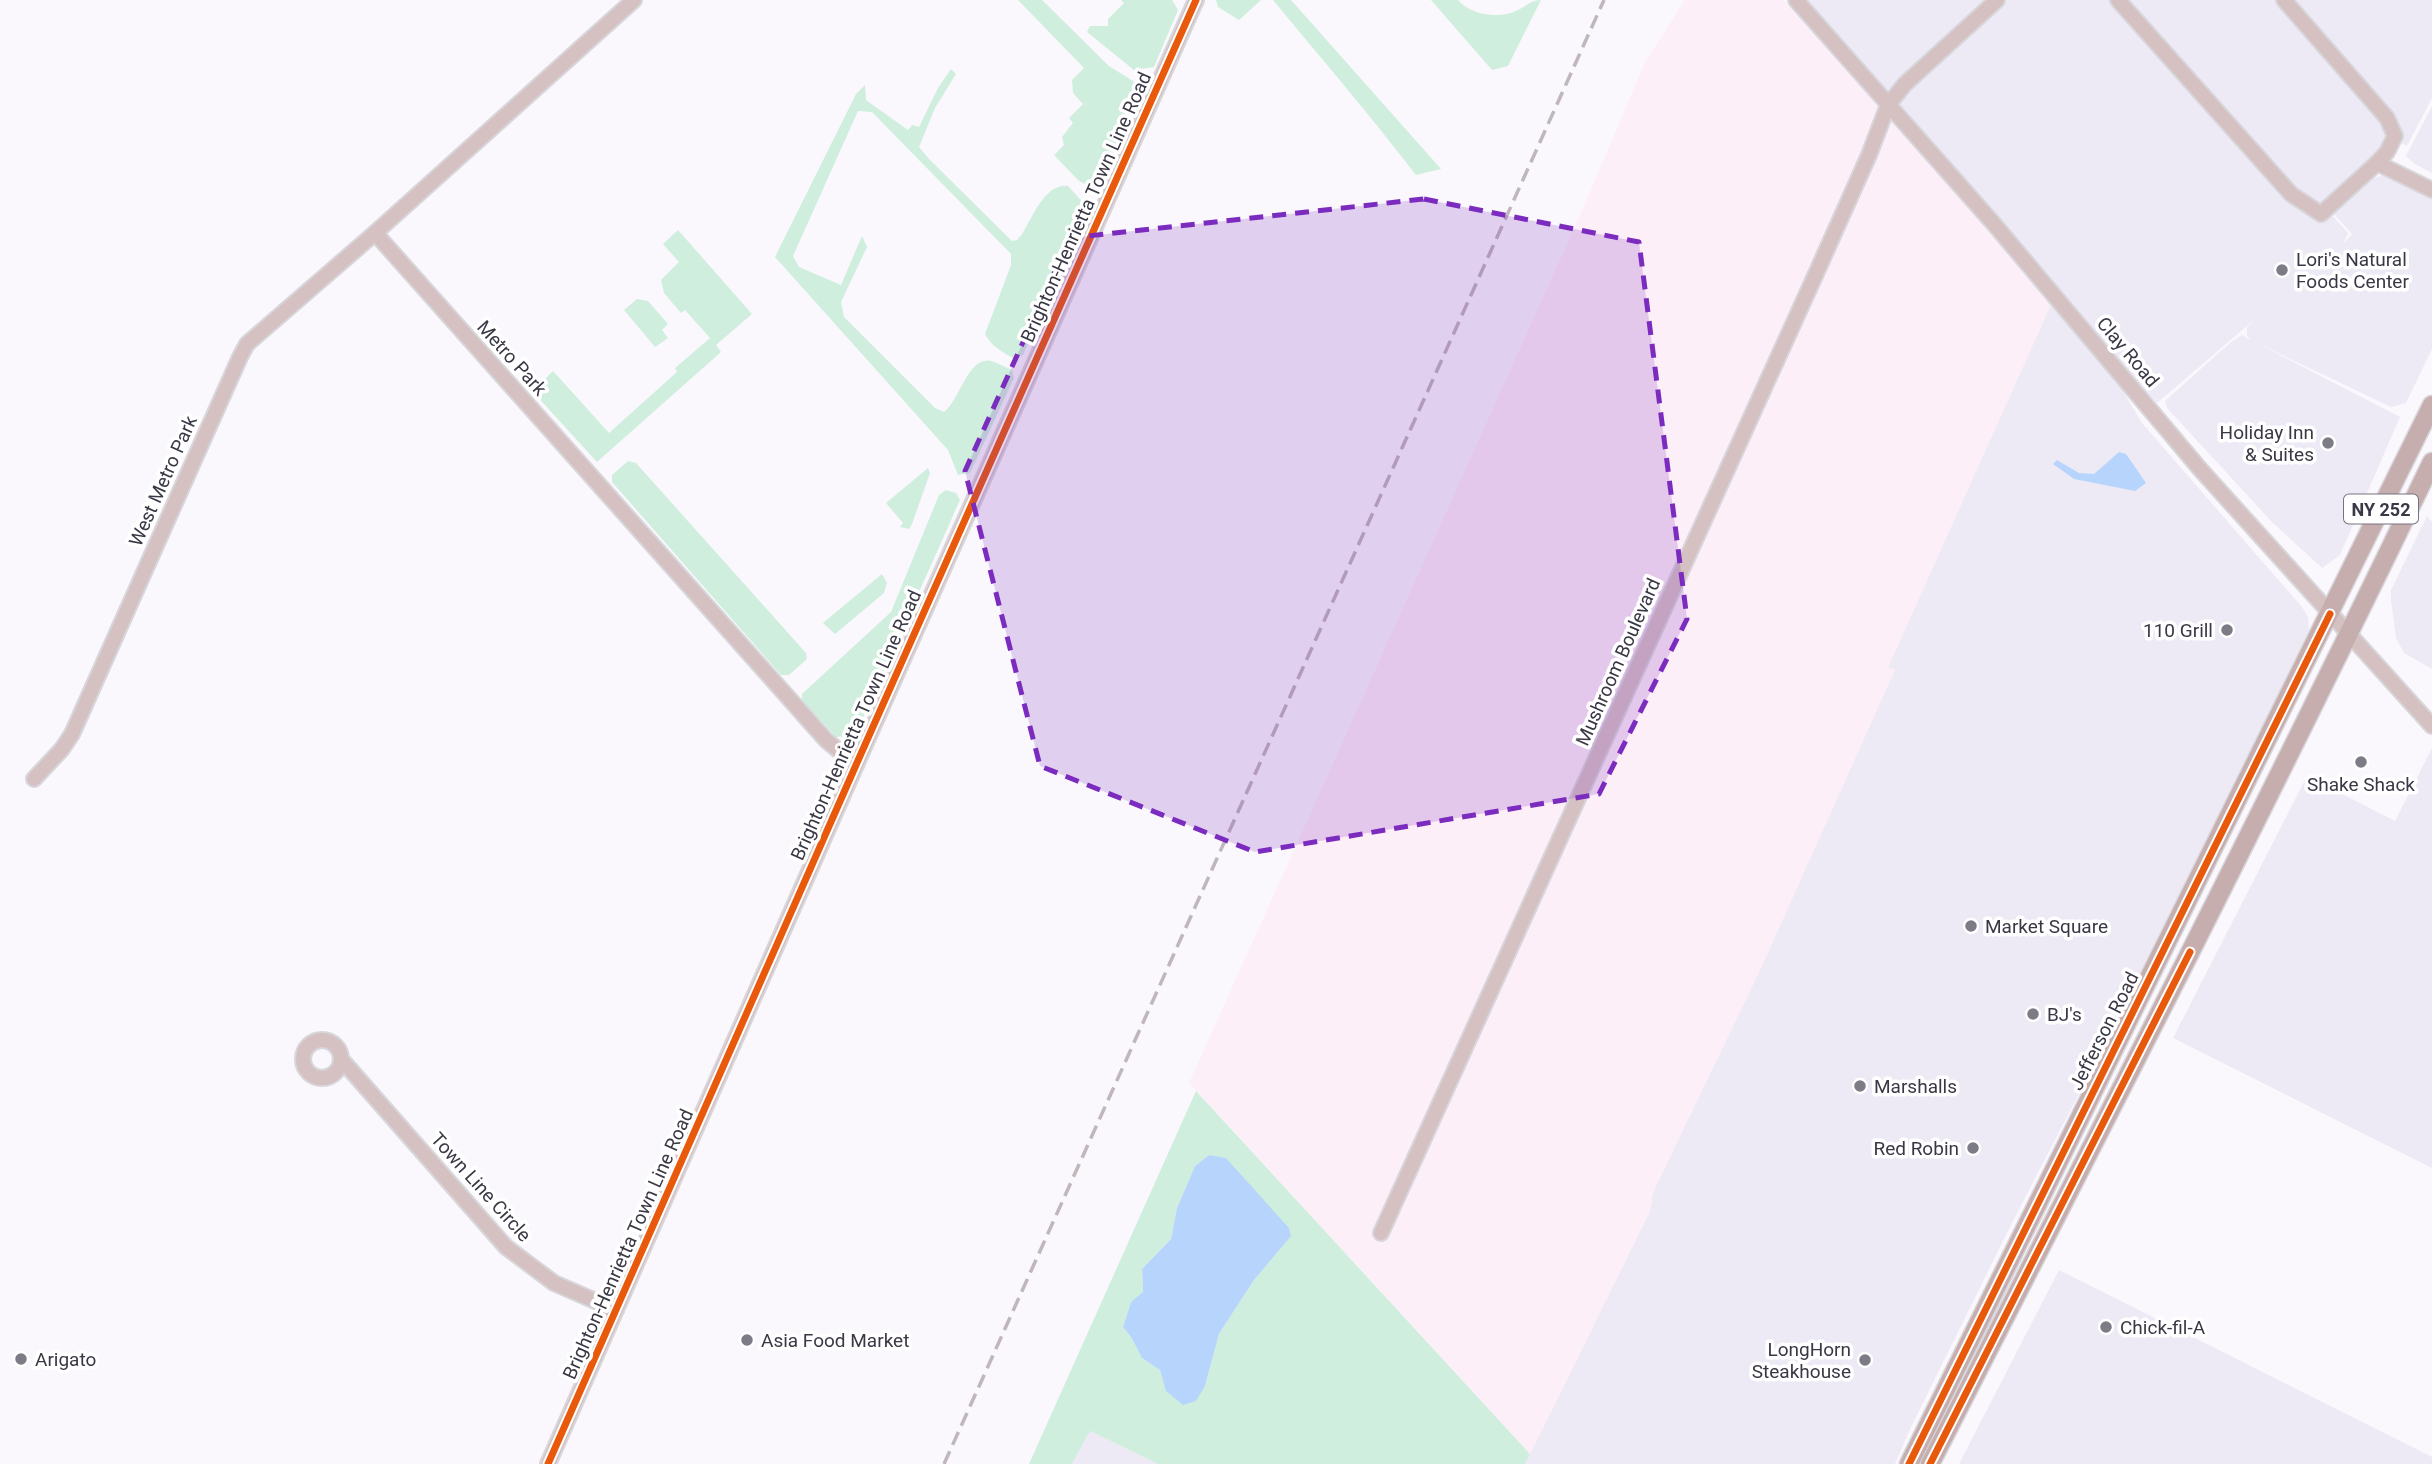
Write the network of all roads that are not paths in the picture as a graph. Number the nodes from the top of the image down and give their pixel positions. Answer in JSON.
{"nodes":[{"id":1,"x":634,"y":0,"type":"edge"},
{"id":2,"x":1196,"y":0,"type":"edge"},
{"id":3,"x":1796,"y":0,"type":"edge"},
{"id":4,"x":1997,"y":0,"type":"edge"},
{"id":5,"x":2118,"y":0,"type":"edge"},
{"id":6,"x":2284,"y":0,"type":"edge"},
{"id":7,"x":1888,"y":105,"type":"junction"},
{"id":8,"x":2377,"y":163,"type":"junction"},
{"id":9,"x":2432,"y":190,"type":"edge"},
{"id":10,"x":375,"y":233,"type":"junction"},
{"id":11,"x":2432,"y":405,"type":"edge"},
{"id":12,"x":2432,"y":462,"type":"edge"},
{"id":13,"x":2330,"y":614,"type":"junction"},
{"id":14,"x":2349,"y":635,"type":"junction"},
{"id":15,"x":2432,"y":726,"type":"edge"},
{"id":16,"x":856,"y":765,"type":"junction"},
{"id":17,"x":34,"y":779,"type":"dead end"},
{"id":18,"x":341,"y":1059,"type":"dead end"},
{"id":19,"x":1381,"y":1233,"type":"dead end"},
{"id":20,"x":616,"y":1310,"type":"junction"},
{"id":21,"x":548,"y":1464,"type":"edge"},
{"id":22,"x":1910,"y":1464,"type":"edge"},
{"id":23,"x":1930,"y":1464,"type":"edge"}],
"edges":[{"from":1,"to":10,"type":"street"},
{"from":2,"to":16,"type":"street","name":"Brighton-Henrietta Town Line Road"},
{"from":3,"to":7,"type":"street","name":"Clay Road"},
{"from":4,"to":7,"type":"street","name":"Mushroom Boulevard"},
{"from":5,"to":8,"type":"street"},
{"from":6,"to":8,"type":"street"},
{"from":7,"to":13,"type":"street","name":"Clay Road"},
{"from":7,"to":19,"type":"street","name":"Mushroom Boulevard"},
{"from":8,"to":9,"type":"street"},
{"from":10,"to":16,"type":"street","name":"Metro Park"},
{"from":10,"to":17,"type":"street","name":"West Metro Park"},
{"from":11,"to":13,"type":"main road","name":"Jefferson Road","number":"NY 252"},
{"from":12,"to":14,"type":"main road","number":"NY 252"},
{"from":13,"to":14,"type":"street","name":"Clay Road"},
{"from":13,"to":22,"type":"main road","name":"Jefferson Road","number":"NY 252"},
{"from":14,"to":15,"type":"street","name":"Clay Road"},
{"from":14,"to":23,"type":"main road","number":"NY 252"},
{"from":16,"to":20,"type":"street","name":"Brighton-Henrietta Town Line Road"},
{"from":18,"to":20,"type":"street","name":"Town Line Circle"},
{"from":20,"to":21,"type":"street","name":"Brighton-Henrietta Town Line Road"}]}
